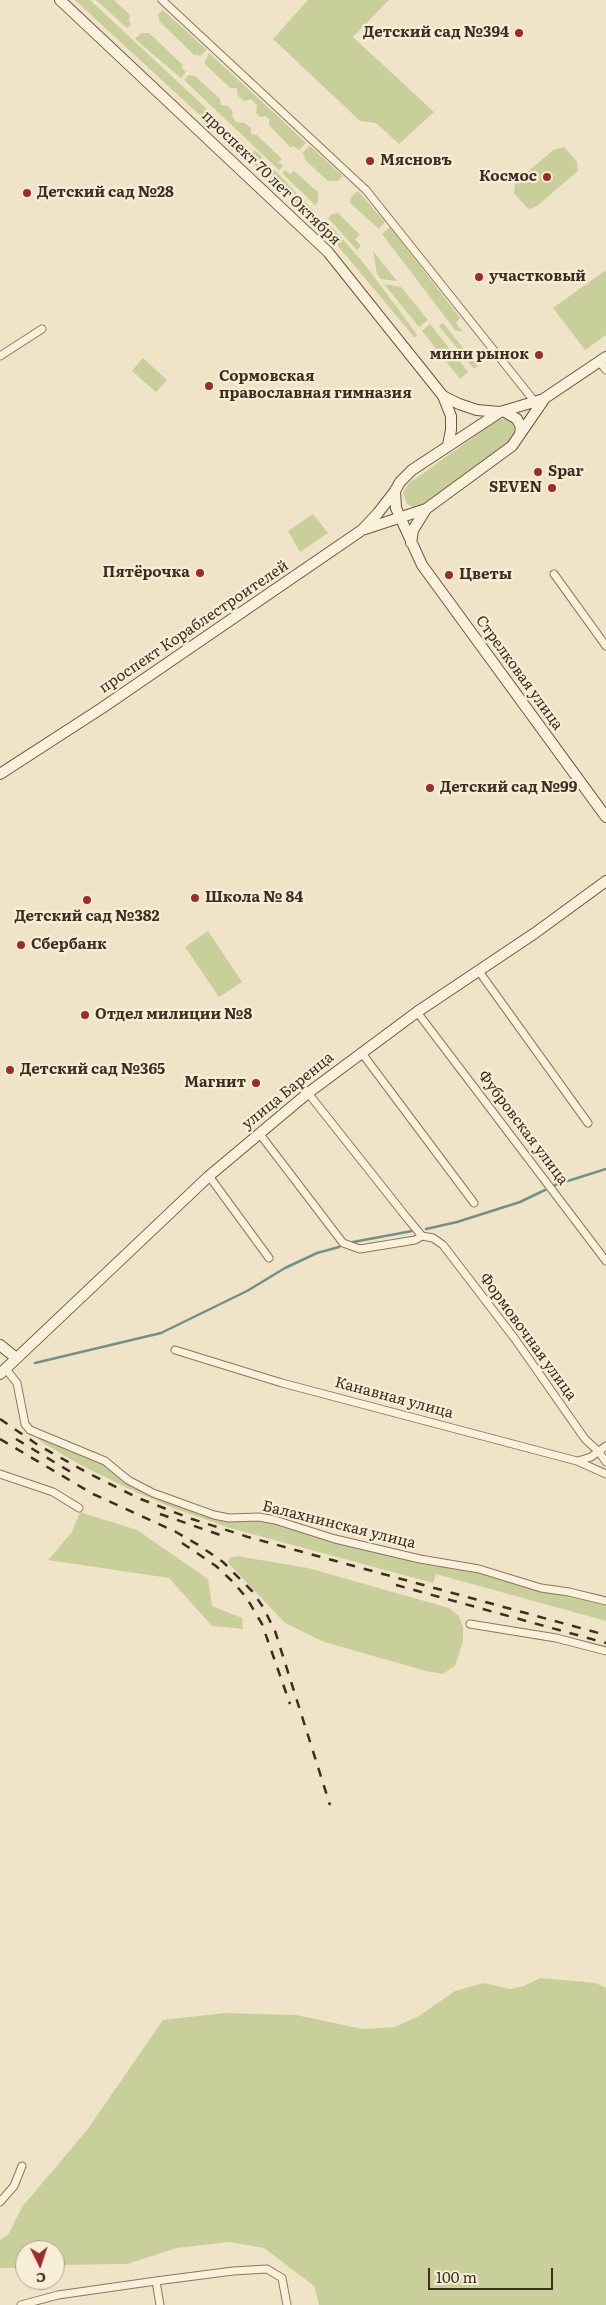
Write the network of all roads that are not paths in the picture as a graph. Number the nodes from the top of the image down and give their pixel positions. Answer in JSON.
{"nodes":[{"id":1,"x":60,"y":0,"type":"edge"},
{"id":2,"x":162,"y":0,"type":"edge"},
{"id":3,"x":42,"y":329,"type":"dead end"},
{"id":4,"x":0,"y":356,"type":"edge"},
{"id":5,"x":603,"y":359,"type":"edge"},
{"id":6,"x":606,"y":370,"type":"edge"},
{"id":7,"x":444,"y":396,"type":"junction"},
{"id":8,"x":540,"y":400,"type":"junction"},
{"id":9,"x":503,"y":412,"type":"junction"},
{"id":10,"x":520,"y":435,"type":"junction"},
{"id":11,"x":448,"y":445,"type":"junction"},
{"id":12,"x":395,"y":491,"type":"junction"},
{"id":13,"x":426,"y":509,"type":"junction"},
{"id":14,"x":400,"y":517,"type":"junction"},
{"id":15,"x":362,"y":530,"type":"junction"},
{"id":16,"x":411,"y":544,"type":"junction"},
{"id":17,"x":554,"y":574,"type":"dead end"},
{"id":18,"x":606,"y":646,"type":"edge"},
{"id":19,"x":0,"y":774,"type":"edge"},
{"id":20,"x":606,"y":817,"type":"edge"},
{"id":21,"x":606,"y":881,"type":"edge"},
{"id":22,"x":478,"y":970,"type":"junction"},
{"id":23,"x":417,"y":1012,"type":"junction"},
{"id":24,"x":361,"y":1052,"type":"junction"},
{"id":25,"x":308,"y":1092,"type":"junction"},
{"id":26,"x":588,"y":1123,"type":"dead end"},
{"id":27,"x":259,"y":1133,"type":"junction"},
{"id":28,"x":208,"y":1176,"type":"junction"},
{"id":29,"x":474,"y":1203,"type":"dead end"},
{"id":30,"x":422,"y":1236,"type":"junction"},
{"id":31,"x":269,"y":1258,"type":"dead end"},
{"id":32,"x":606,"y":1261,"type":"edge"},
{"id":33,"x":0,"y":1345,"type":"edge"},
{"id":34,"x":175,"y":1350,"type":"dead end"},
{"id":35,"x":16,"y":1357,"type":"junction"},
{"id":36,"x":3,"y":1371,"type":"edge"},
{"id":37,"x":606,"y":1446,"type":"edge"},
{"id":38,"x":599,"y":1452,"type":"junction"},
{"id":39,"x":578,"y":1461,"type":"junction"},
{"id":40,"x":606,"y":1462,"type":"edge"},
{"id":41,"x":0,"y":1474,"type":"edge"},
{"id":42,"x":606,"y":1474,"type":"edge"},
{"id":43,"x":79,"y":1508,"type":"dead end"},
{"id":44,"x":606,"y":1601,"type":"edge"},
{"id":45,"x":470,"y":1624,"type":"dead end"},
{"id":46,"x":606,"y":1651,"type":"edge"},
{"id":47,"x":22,"y":2166,"type":"dead end"},
{"id":48,"x":0,"y":2202,"type":"edge"},
{"id":49,"x":156,"y":2281,"type":"junction"},
{"id":50,"x":21,"y":2305,"type":"edge"},
{"id":51,"x":160,"y":2305,"type":"edge"},
{"id":52,"x":287,"y":2305,"type":"edge"}],
"edges":[{"from":1,"to":7,"type":"street","name":"проспект 70 лет Октября"},
{"from":2,"to":8,"type":"street"},
{"from":3,"to":4,"type":"street"},
{"from":5,"to":6,"type":"street"},
{"from":5,"to":8,"type":"street"},
{"from":7,"to":9,"type":"street"},
{"from":7,"to":11,"type":"street"},
{"from":8,"to":9,"type":"street"},
{"from":8,"to":10,"type":"street"},
{"from":9,"to":10,"type":"street"},
{"from":9,"to":11,"type":"street","name":"проспект Кораблестроителей"},
{"from":10,"to":13,"type":"street"},
{"from":11,"to":12,"type":"street","name":"проспект Кораблестроителей"},
{"from":12,"to":14,"type":"street","name":"Стрелковая улица"},
{"from":12,"to":15,"type":"street","name":"проспект Кораблестроителей"},
{"from":13,"to":14,"type":"street"},
{"from":13,"to":16,"type":"street"},
{"from":14,"to":15,"type":"street"},
{"from":14,"to":16,"type":"street","name":"Стрелковая улица"},
{"from":15,"to":19,"type":"street","name":"проспект Кораблестроителей"},
{"from":16,"to":20,"type":"street","name":"Стрелковая улица"},
{"from":17,"to":18,"type":"street"},
{"from":21,"to":22,"type":"street","name":"улица Баренца"},
{"from":22,"to":23,"type":"street","name":"улица Баренца"},
{"from":22,"to":26,"type":"street"},
{"from":23,"to":24,"type":"street","name":"улица Баренца"},
{"from":23,"to":32,"type":"street","name":"Фубровская улица"},
{"from":24,"to":25,"type":"street","name":"улица Баренца"},
{"from":24,"to":29,"type":"street"},
{"from":25,"to":27,"type":"street","name":"улица Баренца"},
{"from":25,"to":30,"type":"street","name":"Формовочная улица"},
{"from":27,"to":28,"type":"street","name":"улица Баренца"},
{"from":27,"to":30,"type":"street"},
{"from":28,"to":31,"type":"street"},
{"from":28,"to":35,"type":"street","name":"улица Баренца"},
{"from":30,"to":38,"type":"street","name":"Формовочная улица"},
{"from":33,"to":35,"type":"street"},
{"from":34,"to":39,"type":"street","name":"Канавная улица"},
{"from":35,"to":36,"type":"street","name":"улица Баренца"},
{"from":36,"to":44,"type":"street","name":"Балахнинская улица"},
{"from":37,"to":38,"type":"street"},
{"from":38,"to":39,"type":"street"},
{"from":38,"to":40,"type":"street","name":"Формовочная улица"},
{"from":39,"to":42,"type":"street","name":"Канавная улица"},
{"from":41,"to":43,"type":"street"},
{"from":45,"to":46,"type":"street"},
{"from":47,"to":48,"type":"street"},
{"from":49,"to":50,"type":"street"},
{"from":49,"to":51,"type":"street"},
{"from":49,"to":52,"type":"street"}]}
